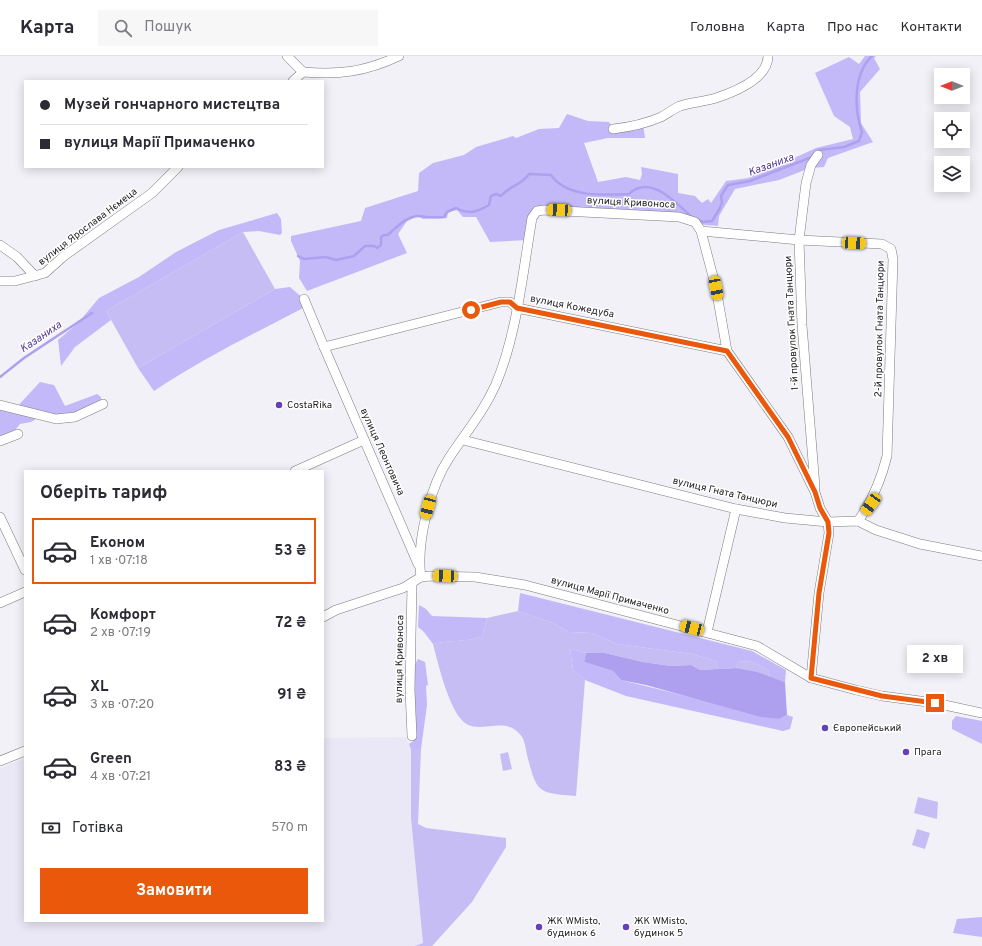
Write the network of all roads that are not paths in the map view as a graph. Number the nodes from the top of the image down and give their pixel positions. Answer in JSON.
{"nodes":[{"id":1,"x":287,"y":56,"type":"edge"},
{"id":2,"x":399,"y":56,"type":"edge"},
{"id":3,"x":768,"y":56,"type":"edge"},
{"id":4,"x":302,"y":72,"type":"junction"},
{"id":5,"x":294,"y":80,"type":"edge"},
{"id":6,"x":613,"y":128,"type":"dead end"},
{"id":7,"x":818,"y":155,"type":"dead end"},
{"id":8,"x":177,"y":168,"type":"edge"},
{"id":9,"x":701,"y":231,"type":"junction"},
{"id":10,"x":799,"y":240,"type":"junction"},
{"id":11,"x":0,"y":245,"type":"edge"},
{"id":12,"x":35,"y":276,"type":"junction"},
{"id":13,"x":0,"y":281,"type":"edge"},
{"id":14,"x":304,"y":299,"type":"dead end"},
{"id":15,"x":517,"y":308,"type":"junction"},
{"id":16,"x":324,"y":347,"type":"junction"},
{"id":17,"x":727,"y":351,"type":"junction"},
{"id":18,"x":103,"y":404,"type":"dead end"},
{"id":19,"x":0,"y":406,"type":"edge"},
{"id":20,"x":18,"y":434,"type":"dead end"},
{"id":21,"x":364,"y":440,"type":"junction"},
{"id":22,"x":463,"y":440,"type":"junction"},
{"id":23,"x":0,"y":441,"type":"edge"},
{"id":24,"x":296,"y":470,"type":"edge"},
{"id":25,"x":815,"y":492,"type":"junction"},
{"id":26,"x":736,"y":509,"type":"junction"},
{"id":27,"x":0,"y":517,"type":"edge"},
{"id":28,"x":858,"y":521,"type":"junction"},
{"id":29,"x":828,"y":522,"type":"junction"},
{"id":30,"x":982,"y":556,"type":"edge"},
{"id":31,"x":419,"y":566,"type":"junction"},
{"id":32,"x":24,"y":568,"type":"edge"},
{"id":33,"x":421,"y":577,"type":"junction"},
{"id":34,"x":412,"y":582,"type":"junction"},
{"id":35,"x":24,"y":592,"type":"edge"},
{"id":36,"x":0,"y":603,"type":"edge"},
{"id":37,"x":324,"y":616,"type":"edge"},
{"id":38,"x":707,"y":632,"type":"junction"},
{"id":39,"x":811,"y":678,"type":"junction"},
{"id":40,"x":982,"y":713,"type":"edge"},
{"id":41,"x":412,"y":736,"type":"dead end"},
{"id":42,"x":24,"y":751,"type":"edge"},
{"id":43,"x":0,"y":761,"type":"edge"}],
"edges":[{"from":1,"to":4,"type":"street"},
{"from":2,"to":4,"type":"street"},
{"from":3,"to":6,"type":"street"},
{"from":4,"to":5,"type":"street"},
{"from":7,"to":10,"type":"street","name":"1-й провулок Гната Танцюри"},
{"from":8,"to":12,"type":"street","name":"вулиця Ярослава Нємеца"},
{"from":9,"to":10,"type":"street","name":"2-й провулок Гната Танцюри"},
{"from":9,"to":15,"type":"street","name":"вулиця Кривоноса"},
{"from":9,"to":17,"type":"street"},
{"from":10,"to":25,"type":"street","name":"1-й провулок Гната Танцюри"},
{"from":10,"to":28,"type":"street","name":"2-й провулок Гната Танцюри"},
{"from":11,"to":12,"type":"street"},
{"from":12,"to":13,"type":"street","name":"вулиця Ярослава Нємеца"},
{"from":14,"to":16,"type":"street"},
{"from":15,"to":16,"type":"street","name":"вулиця Кожедуба"},
{"from":15,"to":17,"type":"street","name":"вулиця Кожедуба"},
{"from":15,"to":22,"type":"street","name":"вулиця Кривоноса"},
{"from":16,"to":21,"type":"street","name":"вулиця Леонтовича"},
{"from":17,"to":25,"type":"street"},
{"from":18,"to":19,"type":"street"},
{"from":20,"to":23,"type":"street"},
{"from":21,"to":24,"type":"street"},
{"from":21,"to":31,"type":"street","name":"вулиця Леонтовича"},
{"from":22,"to":26,"type":"street","name":"вулиця Гната Танцюри"},
{"from":22,"to":31,"type":"street","name":"вулиця Кривоноса"},
{"from":25,"to":29,"type":"street"},
{"from":26,"to":29,"type":"street","name":"вулиця Гната Танцюри"},
{"from":26,"to":38,"type":"street"},
{"from":27,"to":32,"type":"street"},
{"from":28,"to":29,"type":"street","name":"вулиця Гната Танцюри"},
{"from":28,"to":30,"type":"street","name":"вулиця Гната Танцюри"},
{"from":29,"to":39,"type":"street"},
{"from":31,"to":33,"type":"street","name":"вулиця Кривоноса"},
{"from":33,"to":34,"type":"street","name":"вулиця Марії Примаченко"},
{"from":33,"to":38,"type":"street","name":"вулиця Марії Примаченко"},
{"from":34,"to":37,"type":"street","name":"вулиця Марії Примаченко"},
{"from":34,"to":41,"type":"street","name":"вулиця Кривоноса"},
{"from":35,"to":36,"type":"street"},
{"from":38,"to":39,"type":"street","name":"вулиця Марії Примаченко"},
{"from":39,"to":40,"type":"street","name":"вулиця Марії Примаченко"},
{"from":42,"to":43,"type":"street"}]}
